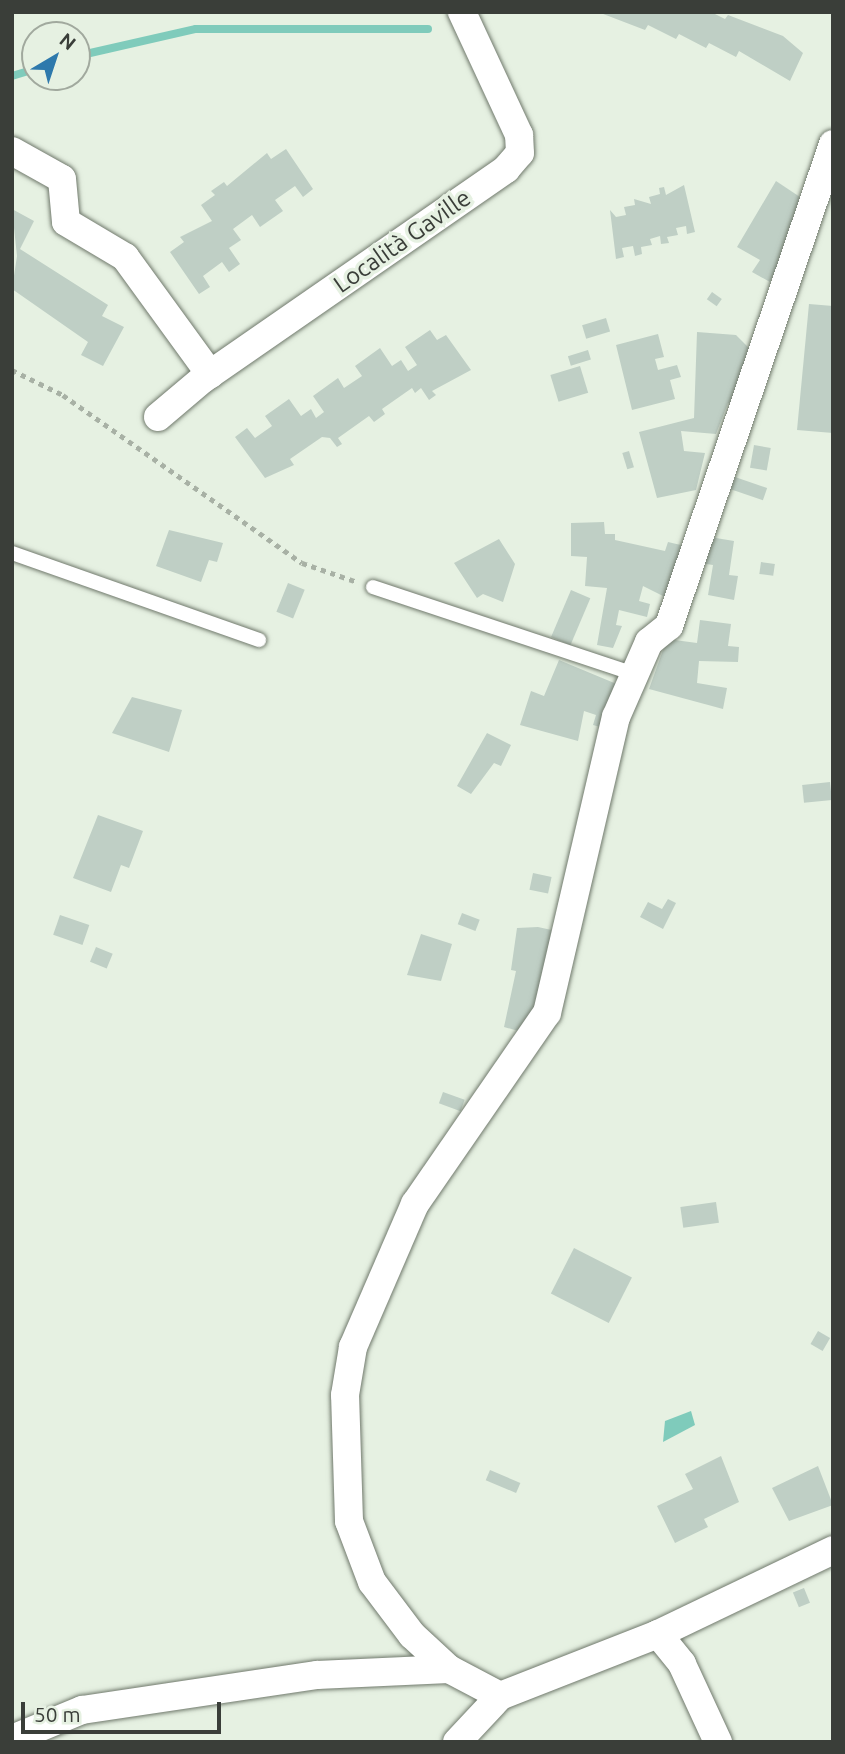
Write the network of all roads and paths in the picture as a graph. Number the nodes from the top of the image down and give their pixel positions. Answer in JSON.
{"nodes":[{"id":1,"x":462,"y":12,"type":"edge"},
{"id":2,"x":833,"y":144,"type":"edge"},
{"id":3,"x":12,"y":151,"type":"edge"},
{"id":4,"x":825,"y":193,"type":"edge"},
{"id":5,"x":12,"y":370,"type":"edge"},
{"id":6,"x":210,"y":374,"type":"junction"},
{"id":7,"x":158,"y":417,"type":"dead end"},
{"id":8,"x":12,"y":553,"type":"edge"},
{"id":9,"x":373,"y":587,"type":"joint"},
{"id":10,"x":259,"y":640,"type":"dead end"},
{"id":11,"x":635,"y":674,"type":"junction"},
{"id":12,"x":833,"y":1550,"type":"edge"},
{"id":13,"x":658,"y":1634,"type":"junction"},
{"id":14,"x":449,"y":1669,"type":"junction"},
{"id":15,"x":500,"y":1696,"type":"junction"},
{"id":16,"x":12,"y":1739,"type":"edge"},
{"id":17,"x":457,"y":1742,"type":"edge"},
{"id":18,"x":718,"y":1742,"type":"edge"}],
"edges":[{"from":1,"to":6,"type":"street","name":"Località Gaville"},
{"from":2,"to":4,"type":"street"},
{"from":3,"to":6,"type":"street"},
{"from":4,"to":11,"type":"street"},
{"from":5,"to":9,"type":"path"},
{"from":6,"to":7,"type":"street","name":"Località Gaville"},
{"from":8,"to":10,"type":"lane"},
{"from":9,"to":11,"type":"lane"},
{"from":11,"to":14,"type":"street"},
{"from":12,"to":13,"type":"street"},
{"from":13,"to":15,"type":"street"},
{"from":13,"to":18,"type":"street"},
{"from":14,"to":15,"type":"street"},
{"from":14,"to":16,"type":"street"},
{"from":15,"to":17,"type":"street"}]}
